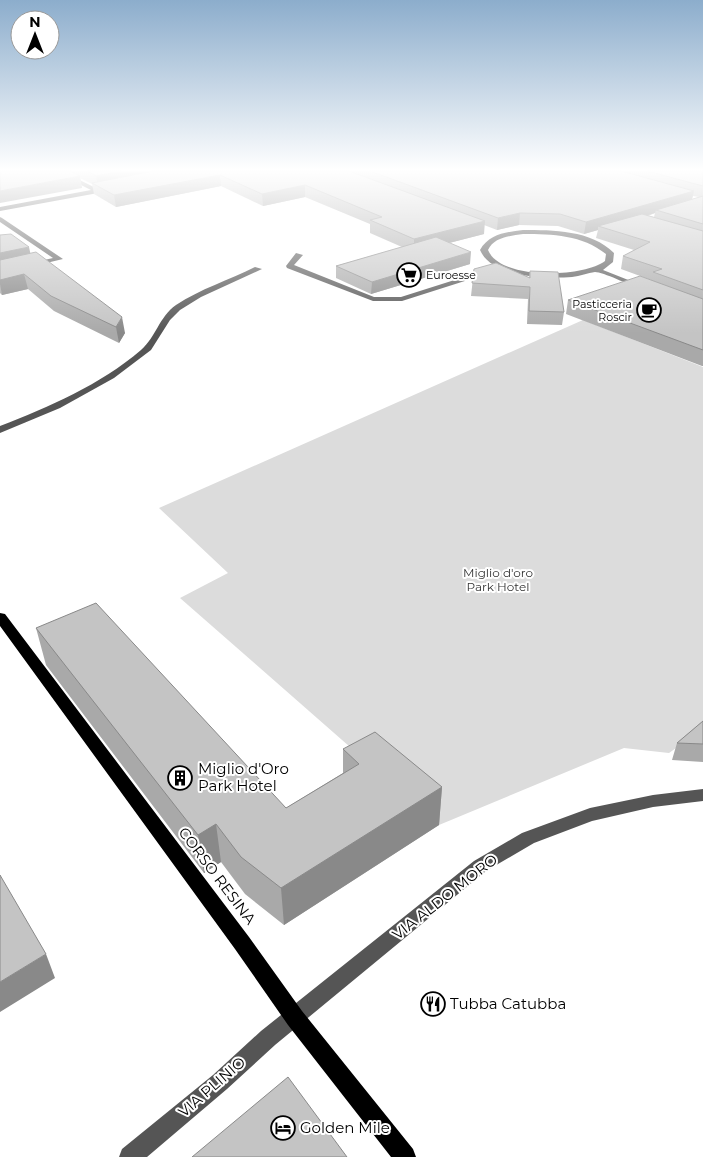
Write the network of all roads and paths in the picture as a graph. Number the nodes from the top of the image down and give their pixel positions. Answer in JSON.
{"nodes":[{"id":1,"x":9,"y":225,"type":"edge"},
{"id":2,"x":488,"y":230,"type":"edge"},
{"id":3,"x":595,"y":235,"type":"edge"},
{"id":4,"x":502,"y":236,"type":"junction"},
{"id":5,"x":586,"y":238,"type":"junction"},
{"id":6,"x":299,"y":255,"type":"dead end"},
{"id":7,"x":505,"y":267,"type":"junction"},
{"id":8,"x":258,"y":269,"type":"dead end"},
{"id":9,"x":597,"y":270,"type":"junction"},
{"id":10,"x":0,"y":272,"type":"edge"},
{"id":11,"x":650,"y":290,"type":"edge"},
{"id":12,"x":0,"y":430,"type":"edge"},
{"id":13,"x":0,"y":617,"type":"edge"},
{"id":14,"x":703,"y":794,"type":"edge"},
{"id":15,"x":295,"y":1018,"type":"junction"},
{"id":16,"x":130,"y":1157,"type":"edge"},
{"id":17,"x":405,"y":1157,"type":"edge"}],
"edges":[{"from":1,"to":10,"type":"street"},
{"from":2,"to":4,"type":"street"},
{"from":3,"to":5,"type":"street"},
{"from":4,"to":5,"type":"street"},
{"from":4,"to":7,"type":"street"},
{"from":5,"to":9,"type":"street"},
{"from":6,"to":7,"type":"street"},
{"from":7,"to":9,"type":"street"},
{"from":8,"to":12,"type":"street"},
{"from":9,"to":11,"type":"street"},
{"from":13,"to":15,"type":"main road","name":"CORSO RESINA"},
{"from":14,"to":15,"type":"street","name":"VIA ALDO MORO"},
{"from":15,"to":16,"type":"street","name":"VIA PLINIO"},
{"from":15,"to":17,"type":"main road","name":"CORSO RESINA"}]}
